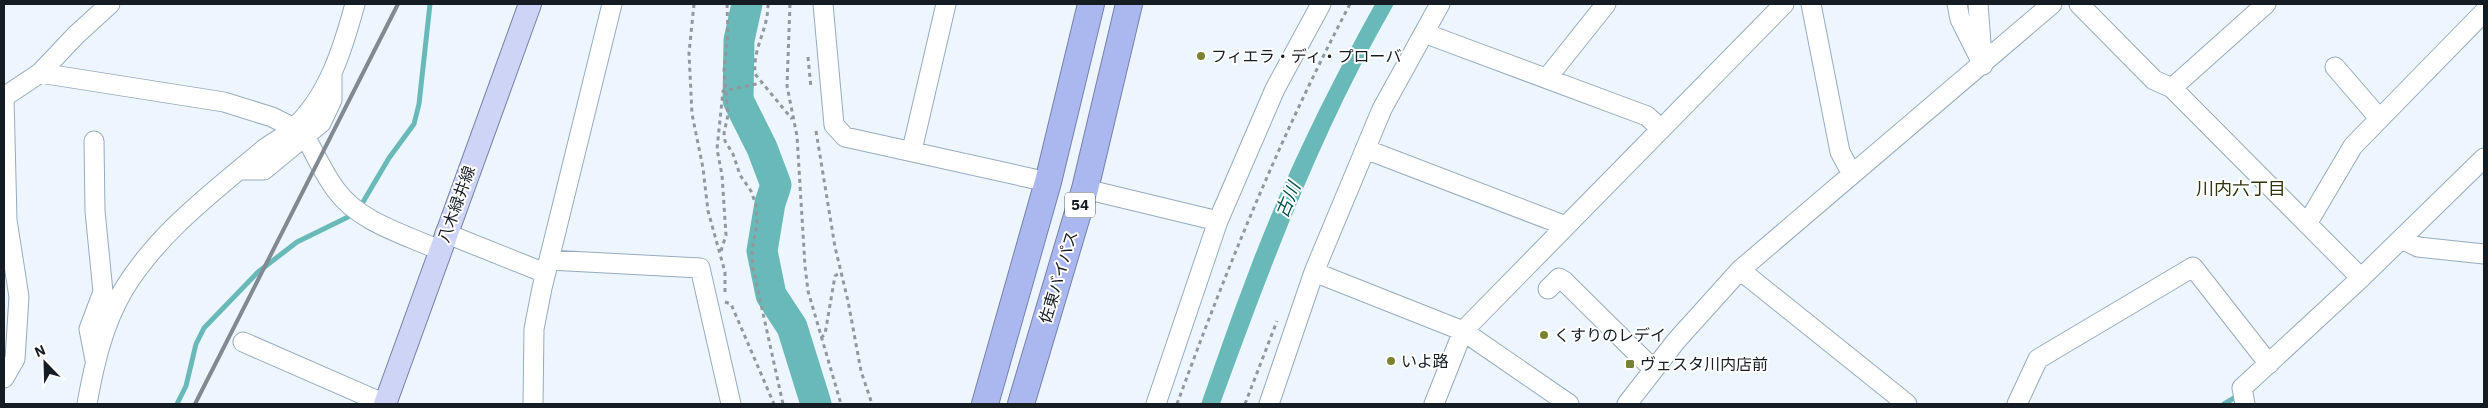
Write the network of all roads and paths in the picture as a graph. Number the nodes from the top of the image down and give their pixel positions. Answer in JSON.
{"nodes":[{"id":1,"x":355,"y":4,"type":"edge"},
{"id":2,"x":530,"y":4,"type":"edge"},
{"id":3,"x":612,"y":4,"type":"edge"},
{"id":4,"x":694,"y":4,"type":"edge"},
{"id":5,"x":727,"y":4,"type":"edge"},
{"id":6,"x":768,"y":4,"type":"edge"},
{"id":7,"x":790,"y":4,"type":"edge"},
{"id":8,"x":823,"y":4,"type":"edge"},
{"id":9,"x":946,"y":4,"type":"edge"},
{"id":10,"x":1091,"y":4,"type":"edge"},
{"id":11,"x":1129,"y":4,"type":"edge"},
{"id":12,"x":1321,"y":4,"type":"edge"},
{"id":13,"x":1350,"y":4,"type":"edge"},
{"id":14,"x":1440,"y":4,"type":"edge"},
{"id":15,"x":1606,"y":4,"type":"edge"},
{"id":16,"x":1784,"y":4,"type":"edge"},
{"id":17,"x":1811,"y":4,"type":"edge"},
{"id":18,"x":1957,"y":4,"type":"edge"},
{"id":19,"x":1978,"y":4,"type":"edge"},
{"id":20,"x":2052,"y":4,"type":"edge"},
{"id":21,"x":2079,"y":4,"type":"edge"},
{"id":22,"x":2266,"y":4,"type":"edge"},
{"id":23,"x":104,"y":5,"type":"edge"},
{"id":24,"x":2484,"y":12,"type":"edge"},
{"id":25,"x":1424,"y":33,"type":"junction"},
{"id":26,"x":808,"y":53,"type":"dead end"},
{"id":27,"x":1983,"y":65,"type":"junction"},
{"id":28,"x":2335,"y":67,"type":"dead end"},
{"id":29,"x":40,"y":73,"type":"junction"},
{"id":30,"x":1547,"y":78,"type":"junction"},
{"id":31,"x":761,"y":84,"type":"junction"},
{"id":32,"x":2172,"y":88,"type":"junction"},
{"id":33,"x":725,"y":89,"type":"junction"},
{"id":34,"x":811,"y":90,"type":"dead end"},
{"id":35,"x":4,"y":97,"type":"edge"},
{"id":36,"x":2379,"y":118,"type":"junction"},
{"id":37,"x":792,"y":119,"type":"junction"},
{"id":38,"x":816,"y":126,"type":"dead end"},
{"id":39,"x":1661,"y":129,"type":"junction"},
{"id":40,"x":299,"y":132,"type":"junction"},
{"id":41,"x":94,"y":141,"type":"dead end"},
{"id":42,"x":1365,"y":149,"type":"junction"},
{"id":43,"x":912,"y":150,"type":"junction"},
{"id":44,"x":2484,"y":158,"type":"edge"},
{"id":45,"x":1852,"y":174,"type":"junction"},
{"id":46,"x":1048,"y":182,"type":"junction"},
{"id":47,"x":1085,"y":189,"type":"junction"},
{"id":48,"x":5,"y":220,"type":"edge"},
{"id":49,"x":1218,"y":221,"type":"junction"},
{"id":50,"x":2307,"y":224,"type":"junction"},
{"id":51,"x":1566,"y":226,"type":"junction"},
{"id":52,"x":2402,"y":239,"type":"junction"},
{"id":53,"x":442,"y":241,"type":"junction"},
{"id":54,"x":720,"y":251,"type":"junction"},
{"id":55,"x":2484,"y":254,"type":"edge"},
{"id":56,"x":547,"y":266,"type":"junction"},
{"id":57,"x":1740,"y":270,"type":"junction"},
{"id":58,"x":841,"y":272,"type":"junction"},
{"id":59,"x":1314,"y":272,"type":"junction"},
{"id":60,"x":2361,"y":278,"type":"junction"},
{"id":61,"x":1548,"y":289,"type":"dead end"},
{"id":62,"x":725,"y":302,"type":"junction"},
{"id":63,"x":726,"y":310,"type":"dead end"},
{"id":64,"x":1463,"y":331,"type":"junction"},
{"id":65,"x":820,"y":338,"type":"junction"},
{"id":66,"x":243,"y":342,"type":"dead end"},
{"id":67,"x":95,"y":361,"type":"junction"},
{"id":68,"x":2270,"y":364,"type":"junction"},
{"id":69,"x":1653,"y":370,"type":"junction"},
{"id":70,"x":4,"y":378,"type":"edge"},
{"id":71,"x":1633,"y":402,"type":"edge"},
{"id":72,"x":87,"y":404,"type":"edge"},
{"id":73,"x":385,"y":404,"type":"edge"},
{"id":74,"x":533,"y":404,"type":"edge"},
{"id":75,"x":731,"y":404,"type":"edge"},
{"id":76,"x":774,"y":404,"type":"edge"},
{"id":77,"x":783,"y":404,"type":"edge"},
{"id":78,"x":841,"y":404,"type":"edge"},
{"id":79,"x":872,"y":404,"type":"edge"},
{"id":80,"x":985,"y":404,"type":"edge"},
{"id":81,"x":1020,"y":404,"type":"edge"},
{"id":82,"x":1156,"y":404,"type":"edge"},
{"id":83,"x":1177,"y":404,"type":"edge"},
{"id":84,"x":1269,"y":404,"type":"edge"},
{"id":85,"x":1434,"y":404,"type":"edge"},
{"id":86,"x":1570,"y":404,"type":"edge"},
{"id":87,"x":1906,"y":404,"type":"edge"},
{"id":88,"x":2017,"y":404,"type":"edge"},
{"id":89,"x":2245,"y":404,"type":"edge"}],
"edges":[{"from":1,"to":40,"type":"street"},
{"from":2,"to":53,"type":"main road","name":"八木緑井線"},
{"from":3,"to":56,"type":"street"},
{"from":4,"to":54,"type":"path"},
{"from":5,"to":33,"type":"path"},
{"from":6,"to":31,"type":"path"},
{"from":7,"to":37,"type":"path"},
{"from":8,"to":43,"type":"street"},
{"from":9,"to":43,"type":"street"},
{"from":10,"to":46,"type":"highway","number":"54"},
{"from":11,"to":47,"type":"highway","name":"佐東バイパス","number":"54"},
{"from":12,"to":49,"type":"street"},
{"from":13,"to":83,"type":"path"},
{"from":14,"to":25,"type":"street"},
{"from":15,"to":30,"type":"street"},
{"from":16,"to":39,"type":"street"},
{"from":17,"to":45,"type":"street"},
{"from":18,"to":27,"type":"street"},
{"from":19,"to":27,"type":"street"},
{"from":20,"to":27,"type":"street"},
{"from":21,"to":32,"type":"street"},
{"from":22,"to":32,"type":"street"},
{"from":23,"to":29,"type":"street"},
{"from":24,"to":36,"type":"street"},
{"from":25,"to":30,"type":"street"},
{"from":25,"to":42,"type":"street"},
{"from":26,"to":34,"type":"path"},
{"from":27,"to":45,"type":"street"},
{"from":28,"to":36,"type":"street"},
{"from":29,"to":35,"type":"street"},
{"from":29,"to":40,"type":"street"},
{"from":30,"to":39,"type":"street"},
{"from":31,"to":33,"type":"path"},
{"from":31,"to":37,"type":"path"},
{"from":32,"to":50,"type":"street"},
{"from":33,"to":54,"type":"path"},
{"from":33,"to":77,"type":"path"},
{"from":35,"to":48,"type":"street"},
{"from":36,"to":50,"type":"street"},
{"from":37,"to":65,"type":"path"},
{"from":38,"to":58,"type":"path"},
{"from":39,"to":51,"type":"street"},
{"from":40,"to":53,"type":"street"},
{"from":40,"to":67,"type":"street"},
{"from":41,"to":67,"type":"street"},
{"from":42,"to":51,"type":"street"},
{"from":42,"to":59,"type":"street"},
{"from":43,"to":46,"type":"street"},
{"from":44,"to":52,"type":"street"},
{"from":45,"to":57,"type":"street"},
{"from":46,"to":80,"type":"highway","number":"54"},
{"from":47,"to":49,"type":"street"},
{"from":47,"to":81,"type":"highway","name":"佐東バイパス","number":"54"},
{"from":48,"to":70,"type":"street"},
{"from":49,"to":82,"type":"street"},
{"from":50,"to":60,"type":"street"},
{"from":51,"to":64,"type":"street"},
{"from":52,"to":55,"type":"street"},
{"from":52,"to":60,"type":"street"},
{"from":53,"to":56,"type":"street"},
{"from":53,"to":73,"type":"main road","name":"八木緑井線"},
{"from":54,"to":62,"type":"path"},
{"from":56,"to":74,"type":"street"},
{"from":56,"to":75,"type":"street"},
{"from":57,"to":69,"type":"street"},
{"from":57,"to":87,"type":"street"},
{"from":58,"to":65,"type":"path"},
{"from":58,"to":79,"type":"path"},
{"from":59,"to":64,"type":"street"},
{"from":59,"to":84,"type":"street"},
{"from":60,"to":68,"type":"street"},
{"from":61,"to":69,"type":"street"},
{"from":62,"to":63,"type":"path"},
{"from":62,"to":76,"type":"path"},
{"from":64,"to":85,"type":"street"},
{"from":64,"to":86,"type":"street"},
{"from":65,"to":78,"type":"path"},
{"from":66,"to":73,"type":"street"},
{"from":67,"to":72,"type":"street"},
{"from":68,"to":88,"type":"street"},
{"from":68,"to":89,"type":"street"},
{"from":69,"to":71,"type":"street"}]}
